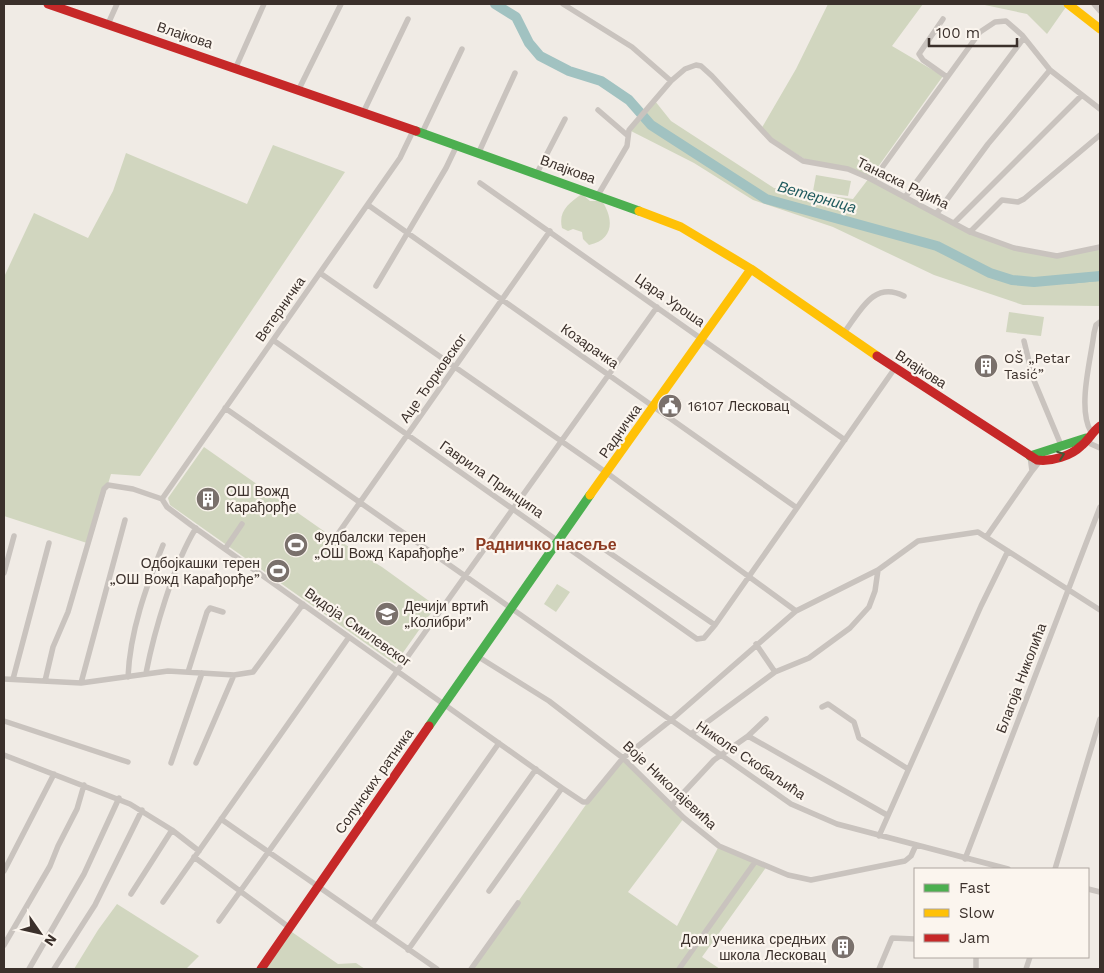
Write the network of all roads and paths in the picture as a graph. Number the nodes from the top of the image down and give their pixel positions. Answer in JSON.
{"nodes":[{"id":1,"x":48,"y":4,"type":"edge"},
{"id":2,"x":117,"y":4,"type":"edge"},
{"id":3,"x":264,"y":4,"type":"edge"},
{"id":4,"x":341,"y":4,"type":"edge"},
{"id":5,"x":563,"y":4,"type":"edge"},
{"id":6,"x":1068,"y":4,"type":"edge"},
{"id":7,"x":1094,"y":4,"type":"edge"},
{"id":8,"x":1100,"y":11,"type":"edge"},
{"id":9,"x":408,"y":19,"type":"dead end"},
{"id":10,"x":944,"y":19,"type":"dead end"},
{"id":11,"x":108,"y":24,"type":"junction"},
{"id":12,"x":1100,"y":29,"type":"edge"},
{"id":13,"x":1023,"y":39,"type":"junction"},
{"id":14,"x":462,"y":49,"type":"dead end"},
{"id":15,"x":236,"y":67,"type":"junction"},
{"id":16,"x":1050,"y":70,"type":"junction"},
{"id":17,"x":515,"y":73,"type":"dead end"},
{"id":18,"x":947,"y":76,"type":"junction"},
{"id":19,"x":671,"y":81,"type":"junction"},
{"id":20,"x":298,"y":91,"type":"junction"},
{"id":21,"x":1082,"y":96,"type":"junction"},
{"id":22,"x":1100,"y":109,"type":"edge"},
{"id":23,"x":598,"y":110,"type":"dead end"},
{"id":24,"x":363,"y":113,"type":"junction"},
{"id":25,"x":565,"y":119,"type":"dead end"},
{"id":26,"x":418,"y":132,"type":"junction"},
{"id":27,"x":628,"y":132,"type":"junction"},
{"id":28,"x":1100,"y":136,"type":"edge"},
{"id":29,"x":457,"y":145,"type":"junction"},
{"id":30,"x":479,"y":152,"type":"junction"},
{"id":31,"x":537,"y":172,"type":"junction"},
{"id":32,"x":873,"y":180,"type":"junction"},
{"id":33,"x":480,"y":183,"type":"dead end"},
{"id":34,"x":598,"y":195,"type":"junction"},
{"id":35,"x":906,"y":196,"type":"junction"},
{"id":36,"x":368,"y":205,"type":"junction"},
{"id":37,"x":937,"y":213,"type":"junction"},
{"id":38,"x":954,"y":223,"type":"junction"},
{"id":39,"x":550,"y":232,"type":"junction"},
{"id":40,"x":970,"y":232,"type":"junction"},
{"id":41,"x":407,"y":233,"type":"junction"},
{"id":42,"x":1100,"y":247,"type":"edge"},
{"id":43,"x":751,"y":269,"type":"junction"},
{"id":44,"x":320,"y":273,"type":"junction"},
{"id":45,"x":376,"y":286,"type":"dead end"},
{"id":46,"x":904,"y":296,"type":"dead end"},
{"id":47,"x":502,"y":300,"type":"junction"},
{"id":48,"x":657,"y":307,"type":"junction"},
{"id":49,"x":1098,"y":323,"type":"edge"},
{"id":50,"x":843,"y":334,"type":"junction"},
{"id":51,"x":702,"y":338,"type":"junction"},
{"id":52,"x":273,"y":340,"type":"junction"},
{"id":53,"x":1024,"y":341,"type":"dead end"},
{"id":54,"x":455,"y":368,"type":"junction"},
{"id":55,"x":895,"y":368,"type":"junction"},
{"id":56,"x":610,"y":375,"type":"junction"},
{"id":57,"x":654,"y":407,"type":"junction"},
{"id":58,"x":225,"y":408,"type":"junction"},
{"id":59,"x":1100,"y":426,"type":"edge"},
{"id":60,"x":1089,"y":434,"type":"junction"},
{"id":61,"x":408,"y":435,"type":"junction"},
{"id":62,"x":845,"y":440,"type":"junction"},
{"id":63,"x":561,"y":442,"type":"junction"},
{"id":64,"x":1061,"y":445,"type":"junction"},
{"id":65,"x":1100,"y":448,"type":"edge"},
{"id":66,"x":1030,"y":456,"type":"junction"},
{"id":67,"x":1040,"y":461,"type":"junction"},
{"id":68,"x":1032,"y":471,"type":"junction"},
{"id":69,"x":607,"y":473,"type":"junction"},
{"id":70,"x":162,"y":498,"type":"junction"},
{"id":71,"x":360,"y":503,"type":"junction"},
{"id":72,"x":1100,"y":507,"type":"edge"},
{"id":73,"x":797,"y":508,"type":"junction"},
{"id":74,"x":514,"y":510,"type":"junction"},
{"id":75,"x":125,"y":520,"type":"dead end"},
{"id":76,"x":242,"y":524,"type":"dead end"},
{"id":77,"x":196,"y":528,"type":"junction"},
{"id":78,"x":14,"y":536,"type":"dead end"},
{"id":79,"x":987,"y":536,"type":"junction"},
{"id":80,"x":335,"y":538,"type":"dead end"},
{"id":81,"x":558,"y":542,"type":"junction"},
{"id":82,"x":49,"y":543,"type":"dead end"},
{"id":83,"x":163,"y":545,"type":"dead end"},
{"id":84,"x":601,"y":547,"type":"dead end"},
{"id":85,"x":225,"y":549,"type":"junction"},
{"id":86,"x":1008,"y":551,"type":"junction"},
{"id":87,"x":878,"y":570,"type":"junction"},
{"id":88,"x":4,"y":573,"type":"edge"},
{"id":89,"x":749,"y":576,"type":"junction"},
{"id":90,"x":465,"y":577,"type":"junction"},
{"id":91,"x":1069,"y":590,"type":"junction"},
{"id":92,"x":303,"y":604,"type":"junction"},
{"id":93,"x":511,"y":608,"type":"junction"},
{"id":94,"x":1100,"y":610,"type":"edge"},
{"id":95,"x":796,"y":611,"type":"junction"},
{"id":96,"x":223,"y":612,"type":"dead end"},
{"id":97,"x":714,"y":625,"type":"junction"},
{"id":98,"x":350,"y":637,"type":"junction"},
{"id":99,"x":756,"y":644,"type":"junction"},
{"id":100,"x":477,"y":656,"type":"junction"},
{"id":101,"x":396,"y":670,"type":"junction"},
{"id":102,"x":188,"y":672,"type":"junction"},
{"id":103,"x":775,"y":672,"type":"junction"},
{"id":104,"x":146,"y":673,"type":"junction"},
{"id":105,"x":202,"y":673,"type":"junction"},
{"id":106,"x":234,"y":675,"type":"junction"},
{"id":107,"x":128,"y":677,"type":"junction"},
{"id":108,"x":4,"y":679,"type":"edge"},
{"id":109,"x":13,"y":679,"type":"junction"},
{"id":110,"x":45,"y":680,"type":"junction"},
{"id":111,"x":81,"y":683,"type":"junction"},
{"id":112,"x":444,"y":704,"type":"junction"},
{"id":113,"x":822,"y":707,"type":"dead end"},
{"id":114,"x":766,"y":719,"type":"dead end"},
{"id":115,"x":1100,"y":719,"type":"edge"},
{"id":116,"x":671,"y":720,"type":"junction"},
{"id":117,"x":4,"y":722,"type":"edge"},
{"id":118,"x":691,"y":734,"type":"junction"},
{"id":119,"x":748,"y":736,"type":"junction"},
{"id":120,"x":499,"y":743,"type":"junction"},
{"id":121,"x":4,"y":755,"type":"edge"},
{"id":122,"x":720,"y":756,"type":"junction"},
{"id":123,"x":623,"y":758,"type":"junction"},
{"id":124,"x":128,"y":762,"type":"dead end"},
{"id":125,"x":196,"y":763,"type":"dead end"},
{"id":126,"x":171,"y":764,"type":"dead end"},
{"id":127,"x":536,"y":769,"type":"junction"},
{"id":128,"x":908,"y":769,"type":"junction"},
{"id":129,"x":54,"y":774,"type":"junction"},
{"id":130,"x":84,"y":785,"type":"junction"},
{"id":131,"x":562,"y":788,"type":"junction"},
{"id":132,"x":119,"y":798,"type":"junction"},
{"id":133,"x":672,"y":805,"type":"junction"},
{"id":134,"x":142,"y":810,"type":"junction"},
{"id":135,"x":887,"y":814,"type":"junction"},
{"id":136,"x":222,"y":819,"type":"junction"},
{"id":137,"x":172,"y":830,"type":"junction"},
{"id":138,"x":879,"y":836,"type":"junction"},
{"id":139,"x":916,"y":845,"type":"junction"},
{"id":140,"x":199,"y":850,"type":"junction"},
{"id":141,"x":268,"y":853,"type":"junction"},
{"id":142,"x":194,"y":856,"type":"junction"},
{"id":143,"x":965,"y":859,"type":"junction"},
{"id":144,"x":755,"y":862,"type":"junction"},
{"id":145,"x":983,"y":866,"type":"edge"},
{"id":146,"x":1000,"y":868,"type":"edge"},
{"id":147,"x":1055,"y":868,"type":"edge"},
{"id":148,"x":4,"y":871,"type":"edge"},
{"id":149,"x":317,"y":886,"type":"junction"},
{"id":150,"x":240,"y":889,"type":"junction"},
{"id":151,"x":489,"y":891,"type":"dead end"},
{"id":152,"x":131,"y":894,"type":"dead end"},
{"id":153,"x":163,"y":902,"type":"dead end"},
{"id":154,"x":518,"y":904,"type":"dead end"},
{"id":155,"x":219,"y":921,"type":"dead end"},
{"id":156,"x":372,"y":924,"type":"junction"},
{"id":157,"x":290,"y":928,"type":"junction"},
{"id":158,"x":914,"y":939,"type":"edge"},
{"id":159,"x":4,"y":945,"type":"edge"},
{"id":160,"x":408,"y":950,"type":"junction"},
{"id":161,"x":29,"y":969,"type":"edge"},
{"id":162,"x":54,"y":969,"type":"edge"},
{"id":163,"x":261,"y":969,"type":"edge"},
{"id":164,"x":436,"y":969,"type":"edge"},
{"id":165,"x":471,"y":969,"type":"edge"},
{"id":166,"x":679,"y":969,"type":"edge"},
{"id":167,"x":879,"y":969,"type":"edge"}],
"edges":[{"from":1,"to":11,"type":"main road","name":"Влајкова"},
{"from":2,"to":11,"type":"street"},
{"from":3,"to":15,"type":"street"},
{"from":4,"to":20,"type":"street"},
{"from":5,"to":19,"type":"street"},
{"from":6,"to":12,"type":"main road"},
{"from":7,"to":8,"type":"street"},
{"from":9,"to":24,"type":"street"},
{"from":10,"to":18,"type":"street"},
{"from":11,"to":15,"type":"main road","name":"Влајкова"},
{"from":13,"to":16,"type":"street"},
{"from":13,"to":18,"type":"street"},
{"from":13,"to":35,"type":"street"},
{"from":14,"to":26,"type":"street","name":"Ветерничка"},
{"from":15,"to":20,"type":"main road","name":"Влајкова"},
{"from":16,"to":21,"type":"street"},
{"from":16,"to":37,"type":"street"},
{"from":17,"to":30,"type":"street"},
{"from":18,"to":32,"type":"street"},
{"from":19,"to":27,"type":"street","name":"Танаска Рајића"},
{"from":19,"to":32,"type":"street","name":"Танаска Рајића"},
{"from":20,"to":24,"type":"main road","name":"Влајкова"},
{"from":21,"to":22,"type":"street"},
{"from":21,"to":38,"type":"street"},
{"from":23,"to":27,"type":"street"},
{"from":24,"to":26,"type":"main road","name":"Влајкова"},
{"from":25,"to":31,"type":"street"},
{"from":26,"to":29,"type":"main road","name":"Влајкова"},
{"from":26,"to":36,"type":"street","name":"Ветерничка"},
{"from":27,"to":34,"type":"street"},
{"from":28,"to":40,"type":"street"},
{"from":29,"to":30,"type":"main road","name":"Влајкова"},
{"from":29,"to":41,"type":"street"},
{"from":30,"to":31,"type":"main road","name":"Влајкова"},
{"from":31,"to":34,"type":"main road","name":"Влајкова"},
{"from":32,"to":35,"type":"street","name":"Танаска Рајића"},
{"from":33,"to":39,"type":"street","name":"Цара Уроша"},
{"from":34,"to":43,"type":"main road","name":"Влајкова"},
{"from":35,"to":37,"type":"street","name":"Танаска Рајића"},
{"from":36,"to":41,"type":"street","name":"Козарачка"},
{"from":36,"to":44,"type":"street","name":"Ветерничка"},
{"from":37,"to":38,"type":"street","name":"Танаска Рајића"},
{"from":38,"to":40,"type":"street","name":"Танаска Рајића"},
{"from":39,"to":47,"type":"street","name":"Аце Ђорковског"},
{"from":39,"to":48,"type":"street","name":"Цара Уроша"},
{"from":40,"to":42,"type":"street","name":"Танаска Рајића"},
{"from":41,"to":45,"type":"street"},
{"from":41,"to":47,"type":"street","name":"Козарачка"},
{"from":43,"to":50,"type":"main road","name":"Влајкова"},
{"from":43,"to":51,"type":"main road","name":"Радничка"},
{"from":44,"to":52,"type":"street","name":"Ветерничка"},
{"from":44,"to":54,"type":"street"},
{"from":46,"to":50,"type":"street"},
{"from":47,"to":54,"type":"street","name":"Аце Ђорковског"},
{"from":47,"to":56,"type":"street","name":"Козарачка"},
{"from":48,"to":51,"type":"street","name":"Цара Уроша"},
{"from":48,"to":56,"type":"street"},
{"from":49,"to":60,"type":"street"},
{"from":50,"to":55,"type":"main road","name":"Влајкова"},
{"from":51,"to":57,"type":"main road","name":"Радничка"},
{"from":51,"to":62,"type":"street","name":"Цара Уроша"},
{"from":52,"to":58,"type":"street","name":"Ветерничка"},
{"from":52,"to":61,"type":"street","name":"Гаврила Принципа"},
{"from":53,"to":64,"type":"street"},
{"from":54,"to":61,"type":"street","name":"Аце Ђорковског"},
{"from":54,"to":63,"type":"street"},
{"from":55,"to":62,"type":"street"},
{"from":55,"to":66,"type":"main road","name":"Влајкова"},
{"from":56,"to":57,"type":"street","name":"Козарачка"},
{"from":56,"to":63,"type":"street"},
{"from":57,"to":69,"type":"main road","name":"Радничка"},
{"from":57,"to":73,"type":"street","name":"Козарачка"},
{"from":58,"to":70,"type":"street","name":"Ветерничка"},
{"from":58,"to":71,"type":"street","name":"Николе Скобаљића"},
{"from":59,"to":60,"type":"main road"},
{"from":60,"to":64,"type":"main road"},
{"from":60,"to":65,"type":"street"},
{"from":67,"to":60,"type":"main road","one_way":true},
{"from":61,"to":71,"type":"street","name":"Аце Ђорковског"},
{"from":61,"to":74,"type":"street","name":"Гаврила Принципа"},
{"from":62,"to":73,"type":"street"},
{"from":63,"to":69,"type":"street"},
{"from":63,"to":74,"type":"street"},
{"from":64,"to":66,"type":"main road"},
{"from":66,"to":67,"type":"main road","name":"Влајкова"},
{"from":66,"to":68,"type":"street"},
{"from":67,"to":68,"type":"street"},
{"from":68,"to":79,"type":"street"},
{"from":69,"to":81,"type":"main road","name":"Радничка"},
{"from":69,"to":89,"type":"street"},
{"from":70,"to":77,"type":"street","name":"Видоја Смилевског"},
{"from":70,"to":110,"type":"street","name":"Видоја Смилевског"},
{"from":71,"to":80,"type":"street","name":"Аце Ђорковског"},
{"from":71,"to":90,"type":"street","name":"Николе Скобаљића"},
{"from":72,"to":91,"type":"street","name":"Благоја Николића"},
{"from":73,"to":89,"type":"street"},
{"from":74,"to":81,"type":"street","name":"Гаврила Принципа"},
{"from":74,"to":90,"type":"street"},
{"from":75,"to":111,"type":"street"},
{"from":76,"to":85,"type":"street"},
{"from":77,"to":85,"type":"street","name":"Видоја Смилевског"},
{"from":77,"to":104,"type":"street"},
{"from":78,"to":88,"type":"street"},
{"from":79,"to":86,"type":"street"},
{"from":79,"to":87,"type":"street"},
{"from":81,"to":93,"type":"main road","name":"Радничка"},
{"from":81,"to":97,"type":"street","name":"Гаврила Принципа"},
{"from":82,"to":109,"type":"street"},
{"from":83,"to":107,"type":"street"},
{"from":84,"to":97,"type":"street"},
{"from":85,"to":92,"type":"street","name":"Видоја Смилевског"},
{"from":86,"to":91,"type":"street"},
{"from":86,"to":128,"type":"street"},
{"from":87,"to":95,"type":"street"},
{"from":87,"to":103,"type":"street"},
{"from":89,"to":95,"type":"street"},
{"from":89,"to":97,"type":"street"},
{"from":90,"to":93,"type":"street","name":"Николе Скобаљића"},
{"from":90,"to":101,"type":"street"},
{"from":91,"to":94,"type":"street"},
{"from":91,"to":143,"type":"street","name":"Благоја Николића"},
{"from":92,"to":98,"type":"street","name":"Видоја Смилевског"},
{"from":92,"to":106,"type":"street"},
{"from":93,"to":100,"type":"main road","name":"Солунских ратника"},
{"from":93,"to":116,"type":"street","name":"Николе Скобаљића"},
{"from":95,"to":99,"type":"street"},
{"from":96,"to":102,"type":"street"},
{"from":98,"to":101,"type":"street","name":"Видоја Смилевског"},
{"from":98,"to":136,"type":"street"},
{"from":99,"to":103,"type":"street"},
{"from":99,"to":116,"type":"street"},
{"from":100,"to":112,"type":"main road","name":"Солунских ратника"},
{"from":100,"to":123,"type":"street","name":"Воје Николајевића"},
{"from":101,"to":112,"type":"street","name":"Видоја Смилевског"},
{"from":101,"to":141,"type":"street"},
{"from":102,"to":104,"type":"street"},
{"from":102,"to":105,"type":"street"},
{"from":103,"to":118,"type":"street"},
{"from":104,"to":107,"type":"street"},
{"from":105,"to":106,"type":"street"},
{"from":105,"to":126,"type":"street"},
{"from":106,"to":125,"type":"street"},
{"from":107,"to":111,"type":"street"},
{"from":108,"to":109,"type":"street"},
{"from":109,"to":110,"type":"street"},
{"from":110,"to":111,"type":"street"},
{"from":112,"to":120,"type":"street","name":"Видоја Смилевског"},
{"from":112,"to":149,"type":"main road","name":"Солунских ратника"},
{"from":113,"to":128,"type":"street"},
{"from":114,"to":119,"type":"street"},
{"from":115,"to":147,"type":"street"},
{"from":116,"to":118,"type":"street","name":"Николе Скобаљића"},
{"from":116,"to":123,"type":"street"},
{"from":117,"to":124,"type":"street"},
{"from":118,"to":122,"type":"street","name":"Николе Скобаљића"},
{"from":119,"to":122,"type":"street"},
{"from":119,"to":135,"type":"street"},
{"from":120,"to":127,"type":"street","name":"Видоја Смилевског"},
{"from":120,"to":156,"type":"street"},
{"from":121,"to":129,"type":"street"},
{"from":122,"to":133,"type":"street"},
{"from":122,"to":138,"type":"street","name":"Николе Скобаљића"},
{"from":123,"to":131,"type":"street","name":"Видоја Смилевског"},
{"from":123,"to":133,"type":"street","name":"Воје Николајевића"},
{"from":127,"to":131,"type":"street","name":"Видоја Смилевског"},
{"from":127,"to":160,"type":"street"},
{"from":128,"to":135,"type":"street"},
{"from":129,"to":130,"type":"street"},
{"from":129,"to":148,"type":"street"},
{"from":130,"to":132,"type":"street"},
{"from":130,"to":159,"type":"street"},
{"from":131,"to":151,"type":"street"},
{"from":132,"to":134,"type":"street"},
{"from":132,"to":161,"type":"street"},
{"from":133,"to":144,"type":"street","name":"Воје Николајевића"},
{"from":134,"to":137,"type":"street"},
{"from":134,"to":162,"type":"street"},
{"from":135,"to":138,"type":"street"},
{"from":136,"to":140,"type":"street"},
{"from":136,"to":141,"type":"street"},
{"from":137,"to":140,"type":"street"},
{"from":137,"to":152,"type":"street"},
{"from":138,"to":139,"type":"street","name":"Николе Скобаљића"},
{"from":139,"to":143,"type":"street","name":"Николе Скобаљића"},
{"from":139,"to":144,"type":"street","name":"Воје Николајевића"},
{"from":140,"to":142,"type":"street"},
{"from":141,"to":149,"type":"street"},
{"from":141,"to":150,"type":"street"},
{"from":142,"to":150,"type":"street"},
{"from":142,"to":153,"type":"street"},
{"from":143,"to":145,"type":"street","name":"Николе Скобаљића"},
{"from":144,"to":166,"type":"street"},
{"from":145,"to":146,"type":"street","name":"Николе Скобаљића"},
{"from":149,"to":156,"type":"street"},
{"from":149,"to":157,"type":"main road","name":"Солунских ратника"},
{"from":150,"to":155,"type":"street"},
{"from":150,"to":157,"type":"street"},
{"from":154,"to":165,"type":"street"},
{"from":156,"to":160,"type":"street"},
{"from":157,"to":163,"type":"main road","name":"Солунских ратника"},
{"from":158,"to":167,"type":"street"},
{"from":160,"to":164,"type":"street"}]}
